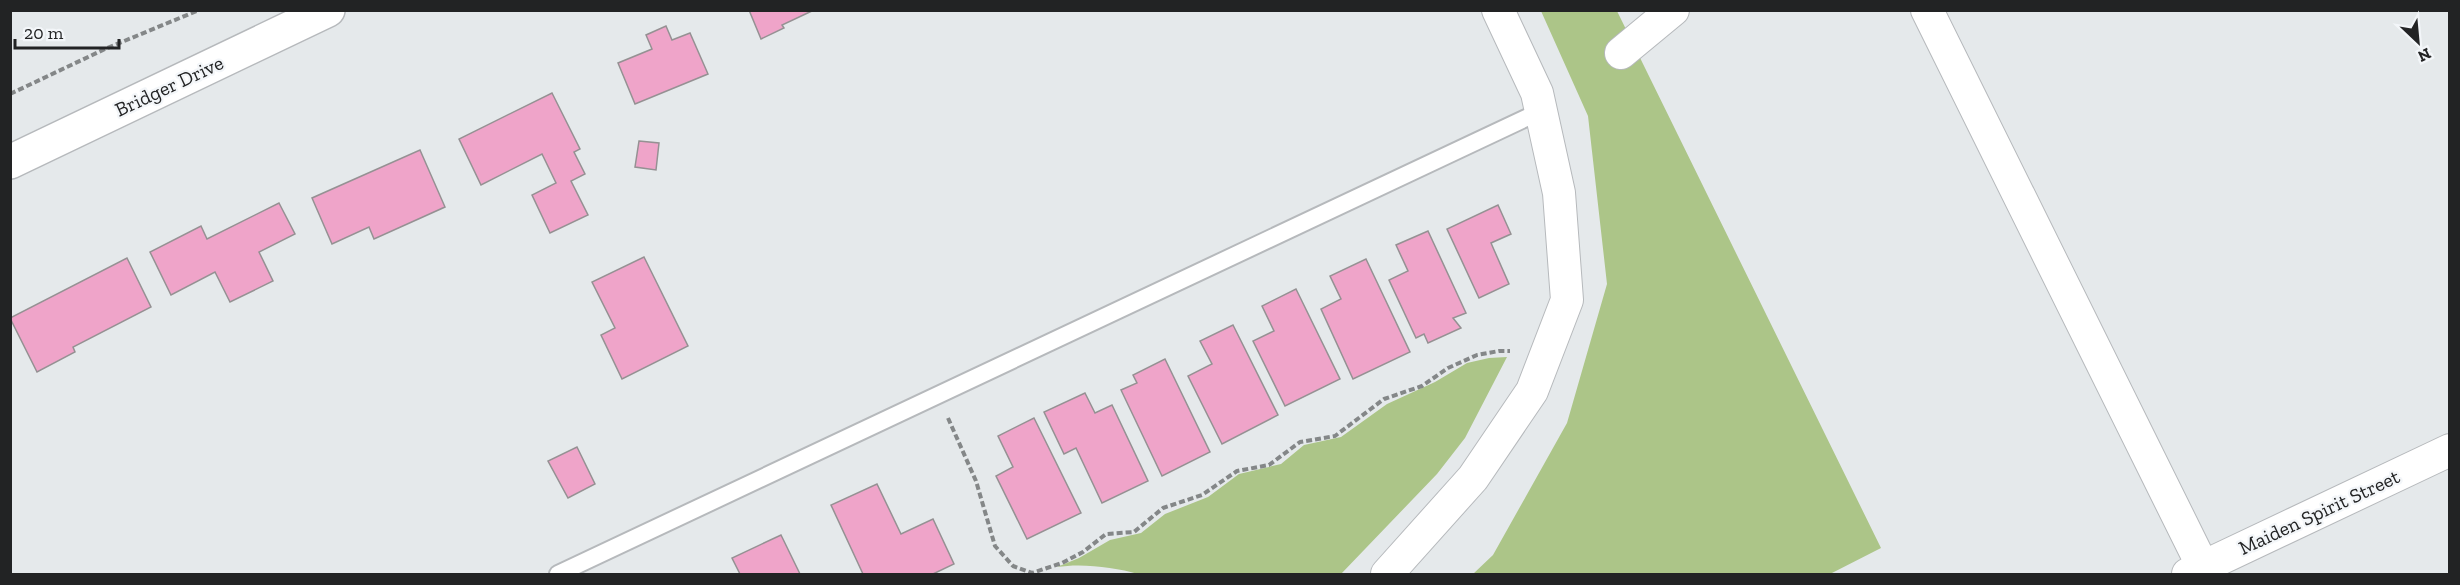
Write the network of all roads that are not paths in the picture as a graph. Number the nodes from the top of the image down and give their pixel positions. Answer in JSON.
{"nodes":[{"id":1,"x":327,"y":10,"type":"edge"},
{"id":2,"x":1498,"y":10,"type":"edge"},
{"id":3,"x":1673,"y":10,"type":"edge"},
{"id":4,"x":1927,"y":10,"type":"edge"},
{"id":5,"x":1621,"y":53,"type":"dead end"},
{"id":6,"x":1541,"y":111,"type":"junction"},
{"id":7,"x":10,"y":162,"type":"edge"},
{"id":8,"x":2450,"y":450,"type":"edge"},
{"id":9,"x":2196,"y":571,"type":"edge"},
{"id":10,"x":558,"y":574,"type":"edge"},
{"id":11,"x":1387,"y":574,"type":"edge"}],
"edges":[{"from":1,"to":7,"type":"main road","name":"Bridger Drive"},
{"from":2,"to":6,"type":"street"},
{"from":3,"to":5,"type":"street"},
{"from":4,"to":9,"type":"street"},
{"from":6,"to":10,"type":"lane"},
{"from":6,"to":11,"type":"street"},
{"from":8,"to":9,"type":"street","name":"Maiden Spirit Street"}]}
